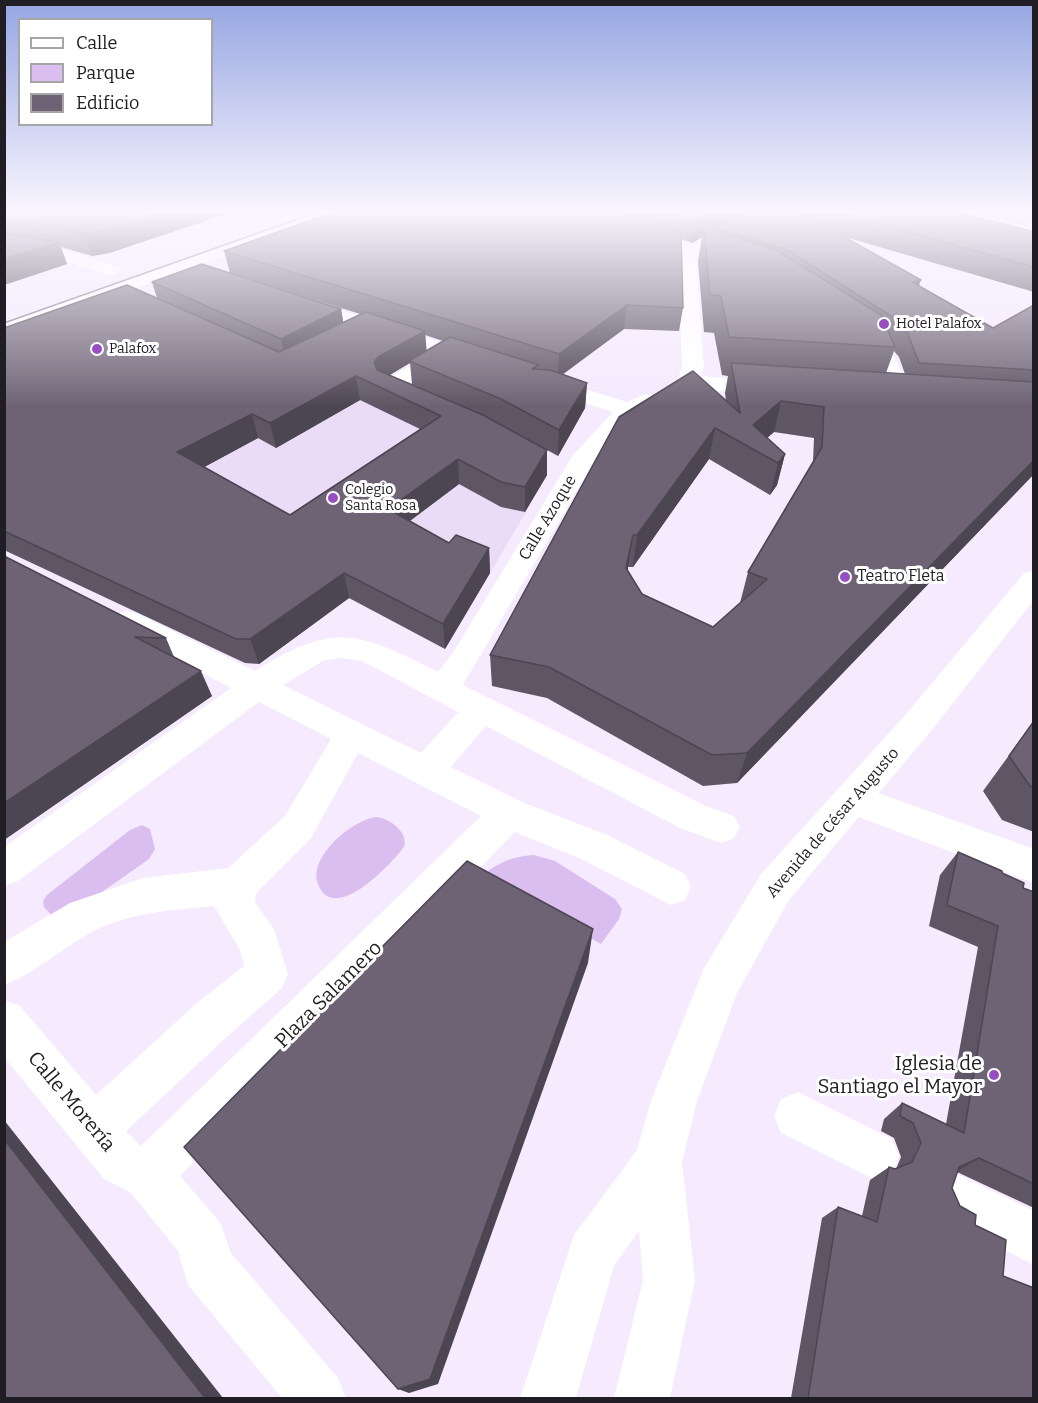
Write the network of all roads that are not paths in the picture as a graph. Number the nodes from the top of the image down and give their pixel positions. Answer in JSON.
{"nodes":[{"id":1,"x":98,"y":275,"type":"edge"},
{"id":2,"x":159,"y":275,"type":"edge"},
{"id":3,"x":687,"y":275,"type":"edge"},
{"id":4,"x":86,"y":280,"type":"dead end"},
{"id":5,"x":118,"y":290,"type":"junction"},
{"id":6,"x":280,"y":297,"type":"edge"},
{"id":7,"x":146,"y":302,"type":"edge"},
{"id":8,"x":842,"y":322,"type":"edge"},
{"id":9,"x":368,"y":325,"type":"junction"},
{"id":10,"x":4,"y":330,"type":"edge"},
{"id":11,"x":336,"y":341,"type":"edge"},
{"id":12,"x":448,"y":352,"type":"junction"},
{"id":13,"x":492,"y":366,"type":"edge"},
{"id":14,"x":526,"y":377,"type":"edge"},
{"id":15,"x":688,"y":382,"type":"junction"},
{"id":16,"x":796,"y":390,"type":"edge"},
{"id":17,"x":400,"y":391,"type":"edge"},
{"id":18,"x":876,"y":395,"type":"edge"},
{"id":19,"x":898,"y":396,"type":"junction"},
{"id":20,"x":921,"y":398,"type":"edge"},
{"id":21,"x":629,"y":410,"type":"junction"},
{"id":22,"x":1034,"y":580,"type":"edge"},
{"id":23,"x":101,"y":608,"type":"edge"},
{"id":24,"x":248,"y":681,"type":"junction"},
{"id":25,"x":442,"y":690,"type":"junction"},
{"id":26,"x":480,"y":710,"type":"junction"},
{"id":27,"x":351,"y":734,"type":"junction"},
{"id":28,"x":426,"y":771,"type":"junction"},
{"id":29,"x":853,"y":799,"type":"junction"},
{"id":30,"x":509,"y":813,"type":"junction"},
{"id":31,"x":721,"y":827,"type":"dead end"},
{"id":32,"x":1034,"y":866,"type":"edge"},
{"id":33,"x":4,"y":869,"type":"edge"},
{"id":34,"x":238,"y":885,"type":"junction"},
{"id":35,"x":671,"y":887,"type":"dead end"},
{"id":36,"x":4,"y":965,"type":"edge"},
{"id":37,"x":4,"y":1022,"type":"edge"},
{"id":38,"x":798,"y":1116,"type":"dead end"},
{"id":39,"x":94,"y":1129,"type":"junction"},
{"id":40,"x":875,"y":1155,"type":"dead end"},
{"id":41,"x":658,"y":1162,"type":"junction"},
{"id":42,"x":147,"y":1175,"type":"junction"},
{"id":43,"x":957,"y":1199,"type":"edge"},
{"id":44,"x":1034,"y":1239,"type":"edge"},
{"id":45,"x":318,"y":1398,"type":"edge"},
{"id":46,"x":548,"y":1398,"type":"edge"},
{"id":47,"x":642,"y":1398,"type":"edge"}],
"edges":[{"from":1,"to":4,"type":"street"},
{"from":2,"to":5,"type":"street"},
{"from":3,"to":15,"type":"street"},
{"from":5,"to":7,"type":"street"},
{"from":5,"to":10,"type":"street"},
{"from":6,"to":9,"type":"street"},
{"from":8,"to":19,"type":"street"},
{"from":9,"to":11,"type":"street"},
{"from":9,"to":12,"type":"street"},
{"from":12,"to":13,"type":"street"},
{"from":12,"to":17,"type":"street"},
{"from":14,"to":21,"type":"street"},
{"from":15,"to":16,"type":"street"},
{"from":15,"to":21,"type":"street","name":"Calle Azoque"},
{"from":18,"to":19,"type":"street"},
{"from":19,"to":20,"type":"street"},
{"from":21,"to":25,"type":"street","name":"Calle Azoque"},
{"from":22,"to":29,"type":"street","name":"Avenida de César Augusto"},
{"from":23,"to":24,"type":"street"},
{"from":24,"to":25,"type":"street"},
{"from":24,"to":27,"type":"street"},
{"from":24,"to":33,"type":"street"},
{"from":25,"to":26,"type":"street"},
{"from":26,"to":28,"type":"street"},
{"from":26,"to":31,"type":"street"},
{"from":27,"to":28,"type":"street"},
{"from":27,"to":34,"type":"street"},
{"from":28,"to":30,"type":"street"},
{"from":29,"to":32,"type":"street"},
{"from":29,"to":41,"type":"street","name":"Avenida de César Augusto"},
{"from":30,"to":35,"type":"street"},
{"from":30,"to":42,"type":"street","name":"Plaza Salamero"},
{"from":34,"to":36,"type":"street"},
{"from":34,"to":39,"type":"street"},
{"from":37,"to":39,"type":"street","name":"Calle Morería"},
{"from":38,"to":40,"type":"street"},
{"from":39,"to":42,"type":"street","name":"Calle Morería"},
{"from":41,"to":46,"type":"street","name":"Avenida de César Augusto"},
{"from":41,"to":47,"type":"street","name":"Avenida de César Augusto"},
{"from":42,"to":45,"type":"street","name":"Calle Morería"},
{"from":43,"to":44,"type":"street"}]}
